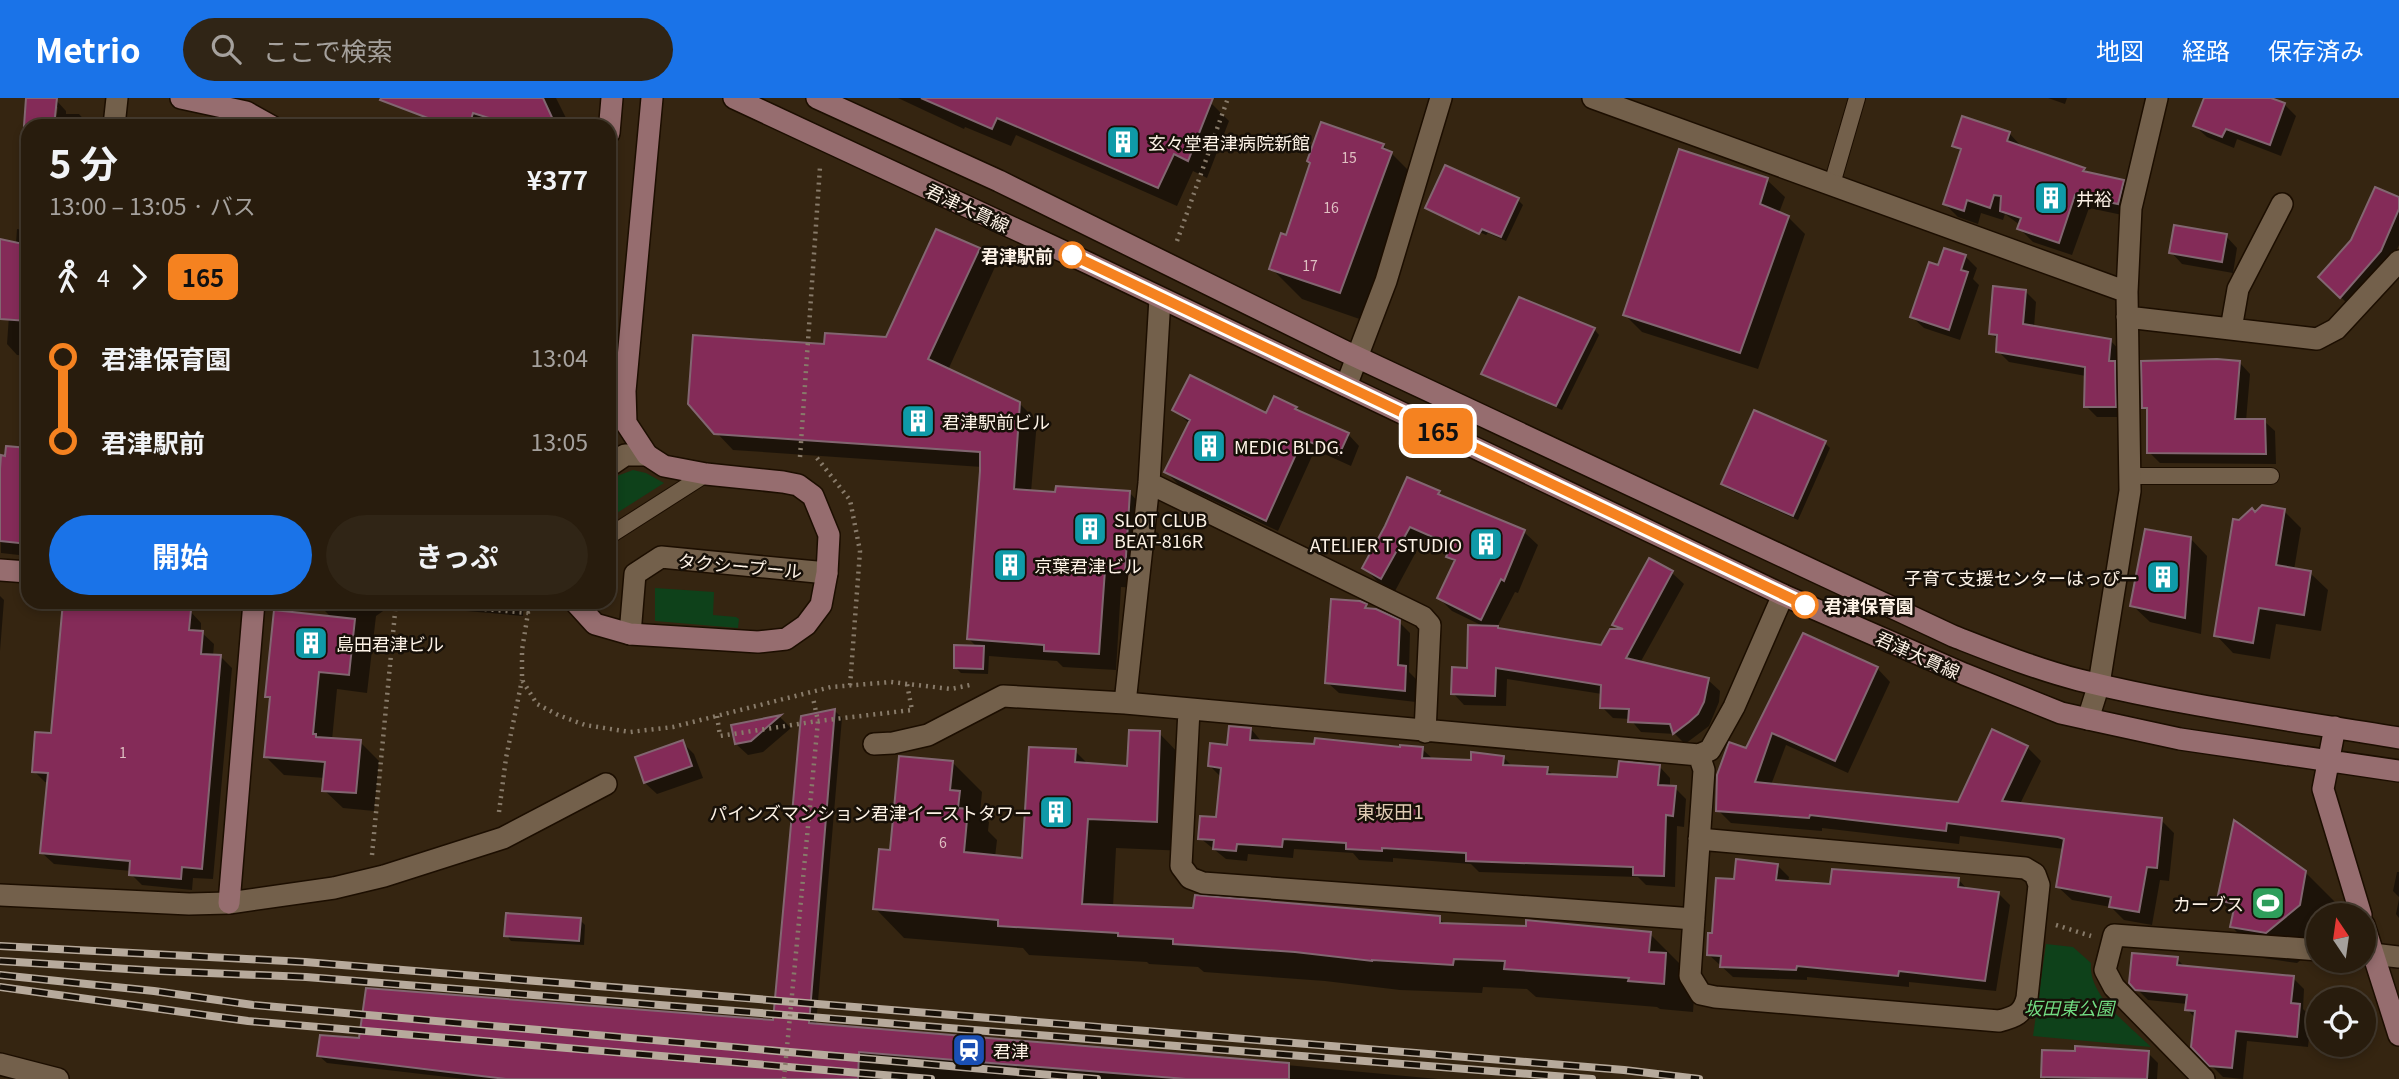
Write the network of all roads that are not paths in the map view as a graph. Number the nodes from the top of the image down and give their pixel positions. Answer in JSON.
{"nodes":[{"id":1,"x":117,"y":98,"type":"edge"},
{"id":2,"x":181,"y":98,"type":"edge"},
{"id":3,"x":612,"y":98,"type":"edge"},
{"id":4,"x":652,"y":98,"type":"edge"},
{"id":5,"x":734,"y":98,"type":"edge"},
{"id":6,"x":817,"y":98,"type":"edge"},
{"id":7,"x":1441,"y":98,"type":"edge"},
{"id":8,"x":1593,"y":98,"type":"edge"},
{"id":9,"x":1857,"y":98,"type":"edge"},
{"id":10,"x":2157,"y":98,"type":"edge"},
{"id":11,"x":115,"y":119,"type":"edge"},
{"id":12,"x":258,"y":119,"type":"edge"},
{"id":13,"x":610,"y":119,"type":"edge"},
{"id":14,"x":1832,"y":184,"type":"junction"},
{"id":15,"x":2282,"y":204,"type":"dead end"},
{"id":16,"x":2399,"y":261,"type":"edge"},
{"id":17,"x":2127,"y":292,"type":"junction"},
{"id":18,"x":1160,"y":298,"type":"junction"},
{"id":19,"x":2127,"y":317,"type":"junction"},
{"id":20,"x":2231,"y":329,"type":"junction"},
{"id":21,"x":1358,"y":357,"type":"junction"},
{"id":22,"x":1346,"y":386,"type":"junction"},
{"id":23,"x":647,"y":455,"type":"junction"},
{"id":24,"x":616,"y":461,"type":"edge"},
{"id":25,"x":706,"y":474,"type":"junction"},
{"id":26,"x":2271,"y":476,"type":"dead end"},
{"id":27,"x":2130,"y":477,"type":"junction"},
{"id":28,"x":1149,"y":483,"type":"junction"},
{"id":29,"x":616,"y":532,"type":"edge"},
{"id":30,"x":0,"y":570,"type":"edge"},
{"id":31,"x":21,"y":572,"type":"edge"},
{"id":32,"x":827,"y":573,"type":"junction"},
{"id":33,"x":1783,"y":595,"type":"junction"},
{"id":34,"x":253,"y":609,"type":"edge"},
{"id":35,"x":581,"y":609,"type":"edge"},
{"id":36,"x":630,"y":634,"type":"junction"},
{"id":37,"x":2099,"y":684,"type":"junction"},
{"id":38,"x":1125,"y":703,"type":"junction"},
{"id":39,"x":1189,"y":710,"type":"junction"},
{"id":40,"x":2088,"y":719,"type":"junction"},
{"id":41,"x":2335,"y":727,"type":"junction"},
{"id":42,"x":1425,"y":732,"type":"junction"},
{"id":43,"x":2399,"y":738,"type":"edge"},
{"id":44,"x":874,"y":744,"type":"dead end"},
{"id":45,"x":1699,"y":755,"type":"junction"},
{"id":46,"x":2329,"y":760,"type":"junction"},
{"id":47,"x":2399,"y":771,"type":"edge"},
{"id":48,"x":606,"y":784,"type":"dead end"},
{"id":49,"x":1699,"y":839,"type":"junction"},
{"id":50,"x":0,"y":895,"type":"edge"},
{"id":51,"x":229,"y":903,"type":"junction"},
{"id":52,"x":2357,"y":903,"type":"edge"},
{"id":53,"x":1694,"y":919,"type":"junction"},
{"id":54,"x":2306,"y":949,"type":"edge"},
{"id":55,"x":2376,"y":954,"type":"edge"},
{"id":56,"x":2399,"y":957,"type":"edge"},
{"id":57,"x":2376,"y":972,"type":"edge"},
{"id":58,"x":2399,"y":1035,"type":"edge"},
{"id":59,"x":0,"y":1064,"type":"edge"},
{"id":60,"x":58,"y":1079,"type":"edge"},
{"id":61,"x":2204,"y":1079,"type":"edge"}],
"edges":[{"from":1,"to":11,"type":"street"},
{"from":2,"to":12,"type":"main road"},
{"from":3,"to":13,"type":"main road"},
{"from":4,"to":23,"type":"main road"},
{"from":5,"to":18,"type":"main road","name":"君津大貫線"},
{"from":6,"to":21,"type":"main road","name":"君津大貫線"},
{"from":7,"to":21,"type":"street"},
{"from":8,"to":14,"type":"street"},
{"from":9,"to":14,"type":"lane"},
{"from":10,"to":17,"type":"street"},
{"from":14,"to":17,"type":"street"},
{"from":15,"to":20,"type":"street"},
{"from":16,"to":20,"type":"street"},
{"from":17,"to":19,"type":"street"},
{"from":18,"to":22,"type":"main road","name":"君津大貫線"},
{"from":18,"to":28,"type":"street"},
{"from":19,"to":20,"type":"street"},
{"from":19,"to":27,"type":"street"},
{"from":21,"to":22,"type":"street"},
{"from":21,"to":37,"type":"main road","name":"君津大貫線"},
{"from":22,"to":33,"type":"main road","name":"君津大貫線"},
{"from":23,"to":24,"type":"street"},
{"from":23,"to":25,"type":"main road"},
{"from":25,"to":29,"type":"lane"},
{"from":25,"to":32,"type":"main road"},
{"from":26,"to":27,"type":"lane"},
{"from":27,"to":37,"type":"street"},
{"from":28,"to":38,"type":"street"},
{"from":28,"to":42,"type":"street"},
{"from":30,"to":31,"type":"main road"},
{"from":32,"to":36,"type":"main road"},
{"from":32,"to":36,"type":"street","name":"タクシープール"},
{"from":33,"to":40,"type":"main road","name":"君津大貫線"},
{"from":33,"to":45,"type":"street"},
{"from":34,"to":51,"type":"main road"},
{"from":35,"to":36,"type":"main road"},
{"from":37,"to":40,"type":"street"},
{"from":37,"to":41,"type":"main road","name":"君津大貫線"},
{"from":38,"to":39,"type":"street"},
{"from":38,"to":44,"type":"street"},
{"from":39,"to":42,"type":"street"},
{"from":39,"to":53,"type":"street"},
{"from":40,"to":46,"type":"main road","name":"君津大貫線"},
{"from":41,"to":43,"type":"main road","name":"君津大貫線"},
{"from":41,"to":46,"type":"main road"},
{"from":42,"to":45,"type":"street"},
{"from":45,"to":49,"type":"street"},
{"from":46,"to":47,"type":"main road","name":"君津大貫線"},
{"from":46,"to":52,"type":"main road"},
{"from":48,"to":51,"type":"street"},
{"from":49,"to":53,"type":"street"},
{"from":49,"to":53,"type":"street"},
{"from":50,"to":51,"type":"street"},
{"from":54,"to":61,"type":"street"},
{"from":55,"to":56,"type":"street"},
{"from":57,"to":58,"type":"main road"},
{"from":59,"to":60,"type":"street"}]}
